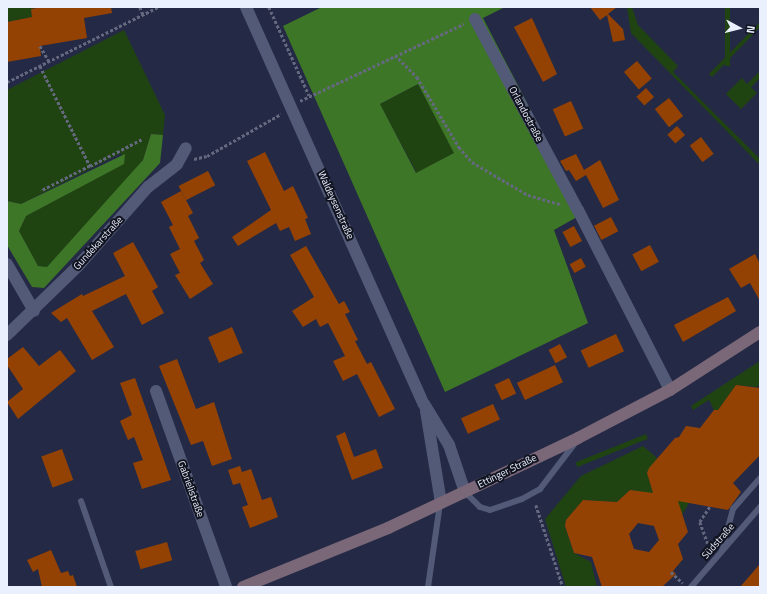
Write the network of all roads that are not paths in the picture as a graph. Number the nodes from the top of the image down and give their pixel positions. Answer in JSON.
{"nodes":[{"id":1,"x":246,"y":7,"type":"edge"},
{"id":2,"x":475,"y":19,"type":"road end"},
{"id":3,"x":186,"y":148,"type":"dead end"},
{"id":4,"x":7,"y":264,"type":"edge"},
{"id":5,"x":34,"y":311,"type":"junction"},
{"id":6,"x":760,"y":332,"type":"edge"},
{"id":7,"x":7,"y":335,"type":"edge"},
{"id":8,"x":670,"y":390,"type":"junction"},
{"id":9,"x":156,"y":391,"type":"dead end"},
{"id":10,"x":424,"y":404,"type":"junction"},
{"id":11,"x":578,"y":438,"type":"junction"},
{"id":12,"x":760,"y":478,"type":"edge"},
{"id":13,"x":465,"y":492,"type":"junction"},
{"id":14,"x":81,"y":501,"type":"dead end"},
{"id":15,"x":440,"y":503,"type":"junction"},
{"id":16,"x":760,"y":507,"type":"edge"},
{"id":17,"x":721,"y":552,"type":"junction"},
{"id":18,"x":111,"y":587,"type":"edge"},
{"id":19,"x":226,"y":587,"type":"edge"},
{"id":20,"x":243,"y":587,"type":"edge"},
{"id":21,"x":428,"y":587,"type":"edge"},
{"id":22,"x":691,"y":587,"type":"edge"}],
"edges":[{"from":1,"to":10,"type":"street","name":"Waldeysenstraße"},
{"from":2,"to":8,"type":"street","name":"Orlandostraße"},
{"from":3,"to":5,"type":"street","name":"Gundekarstraße"},
{"from":4,"to":5,"type":"street"},
{"from":5,"to":7,"type":"street","name":"Gundekarstraße"},
{"from":6,"to":8,"type":"main road","name":"Ettinger Straße"},
{"from":8,"to":11,"type":"main road","name":"Ettinger Straße"},
{"from":9,"to":19,"type":"street","name":"Gabrielistraße"},
{"from":10,"to":13,"type":"street","name":"Waldeysenstraße"},
{"from":10,"to":15,"type":"street","name":"Waldeysenstraße"},
{"from":11,"to":13,"type":"main road","name":"Ettinger Straße"},
{"from":11,"to":13,"type":"lane"},
{"from":12,"to":17,"type":"lane"},
{"from":13,"to":15,"type":"main road","name":"Ettinger Straße"},
{"from":14,"to":18,"type":"lane"},
{"from":15,"to":20,"type":"main road","name":"Ettinger Straße"},
{"from":15,"to":21,"type":"lane"},
{"from":16,"to":17,"type":"lane","name":"Südstraße"},
{"from":17,"to":22,"type":"lane","name":"Südstraße"}]}
